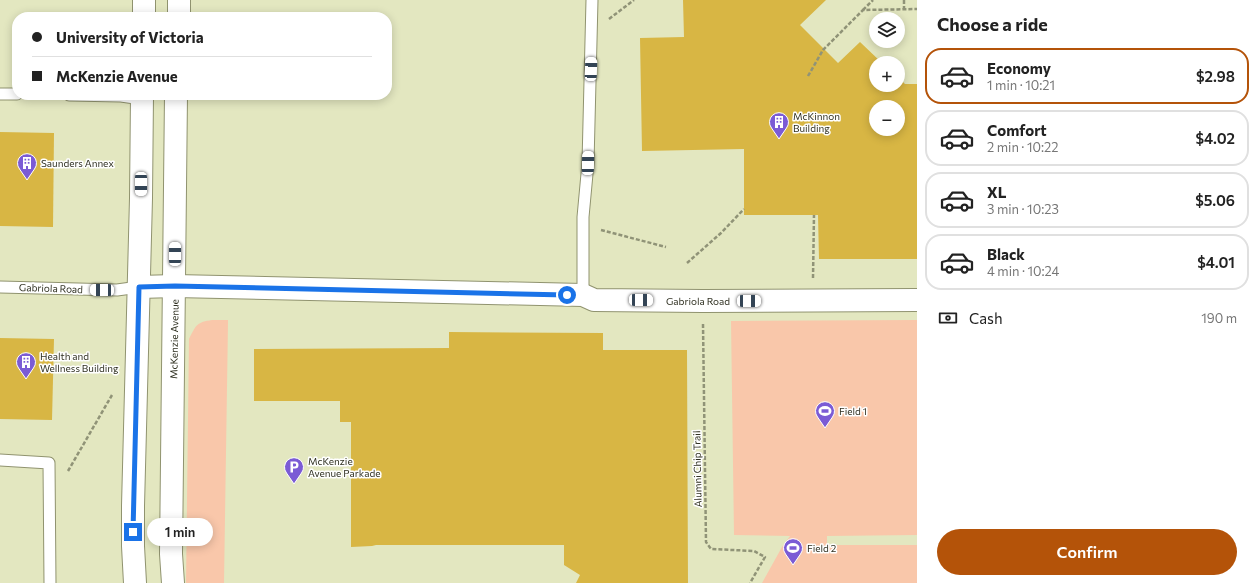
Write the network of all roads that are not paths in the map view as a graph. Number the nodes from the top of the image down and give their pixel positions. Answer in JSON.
{"nodes":[{"id":1,"x":144,"y":0,"type":"edge"},
{"id":2,"x":179,"y":0,"type":"edge"},
{"id":3,"x":592,"y":0,"type":"edge"},
{"id":4,"x":144,"y":12,"type":"edge"},
{"id":5,"x":179,"y":12,"type":"edge"},
{"id":6,"x":0,"y":94,"type":"edge"},
{"id":7,"x":12,"y":94,"type":"edge"},
{"id":8,"x":142,"y":100,"type":"edge"},
{"id":9,"x":176,"y":100,"type":"edge"},
{"id":10,"x":175,"y":286,"type":"junction"},
{"id":11,"x":0,"y":287,"type":"edge"},
{"id":12,"x":139,"y":287,"type":"junction"},
{"id":13,"x":582,"y":295,"type":"junction"},
{"id":14,"x":917,"y":300,"type":"edge"},
{"id":15,"x":0,"y":460,"type":"edge"},
{"id":16,"x":50,"y":583,"type":"edge"},
{"id":17,"x":135,"y":583,"type":"edge"},
{"id":18,"x":173,"y":583,"type":"edge"}],
"edges":[{"from":1,"to":4,"type":"main road"},
{"from":2,"to":5,"type":"main road"},
{"from":3,"to":13,"type":"lane"},
{"from":6,"to":7,"type":"lane"},
{"from":8,"to":12,"type":"main road"},
{"from":9,"to":10,"type":"main road","name":"McKenzie Avenue"},
{"from":10,"to":12,"type":"main road","name":"Gabriola Road"},
{"from":10,"to":13,"type":"main road","name":"Gabriola Road"},
{"from":10,"to":18,"type":"main road","name":"McKenzie Avenue"},
{"from":11,"to":12,"type":"lane","name":"Gabriola Road"},
{"from":12,"to":17,"type":"main road"},
{"from":13,"to":14,"type":"main road","name":"Gabriola Road"},
{"from":15,"to":16,"type":"lane"}]}
